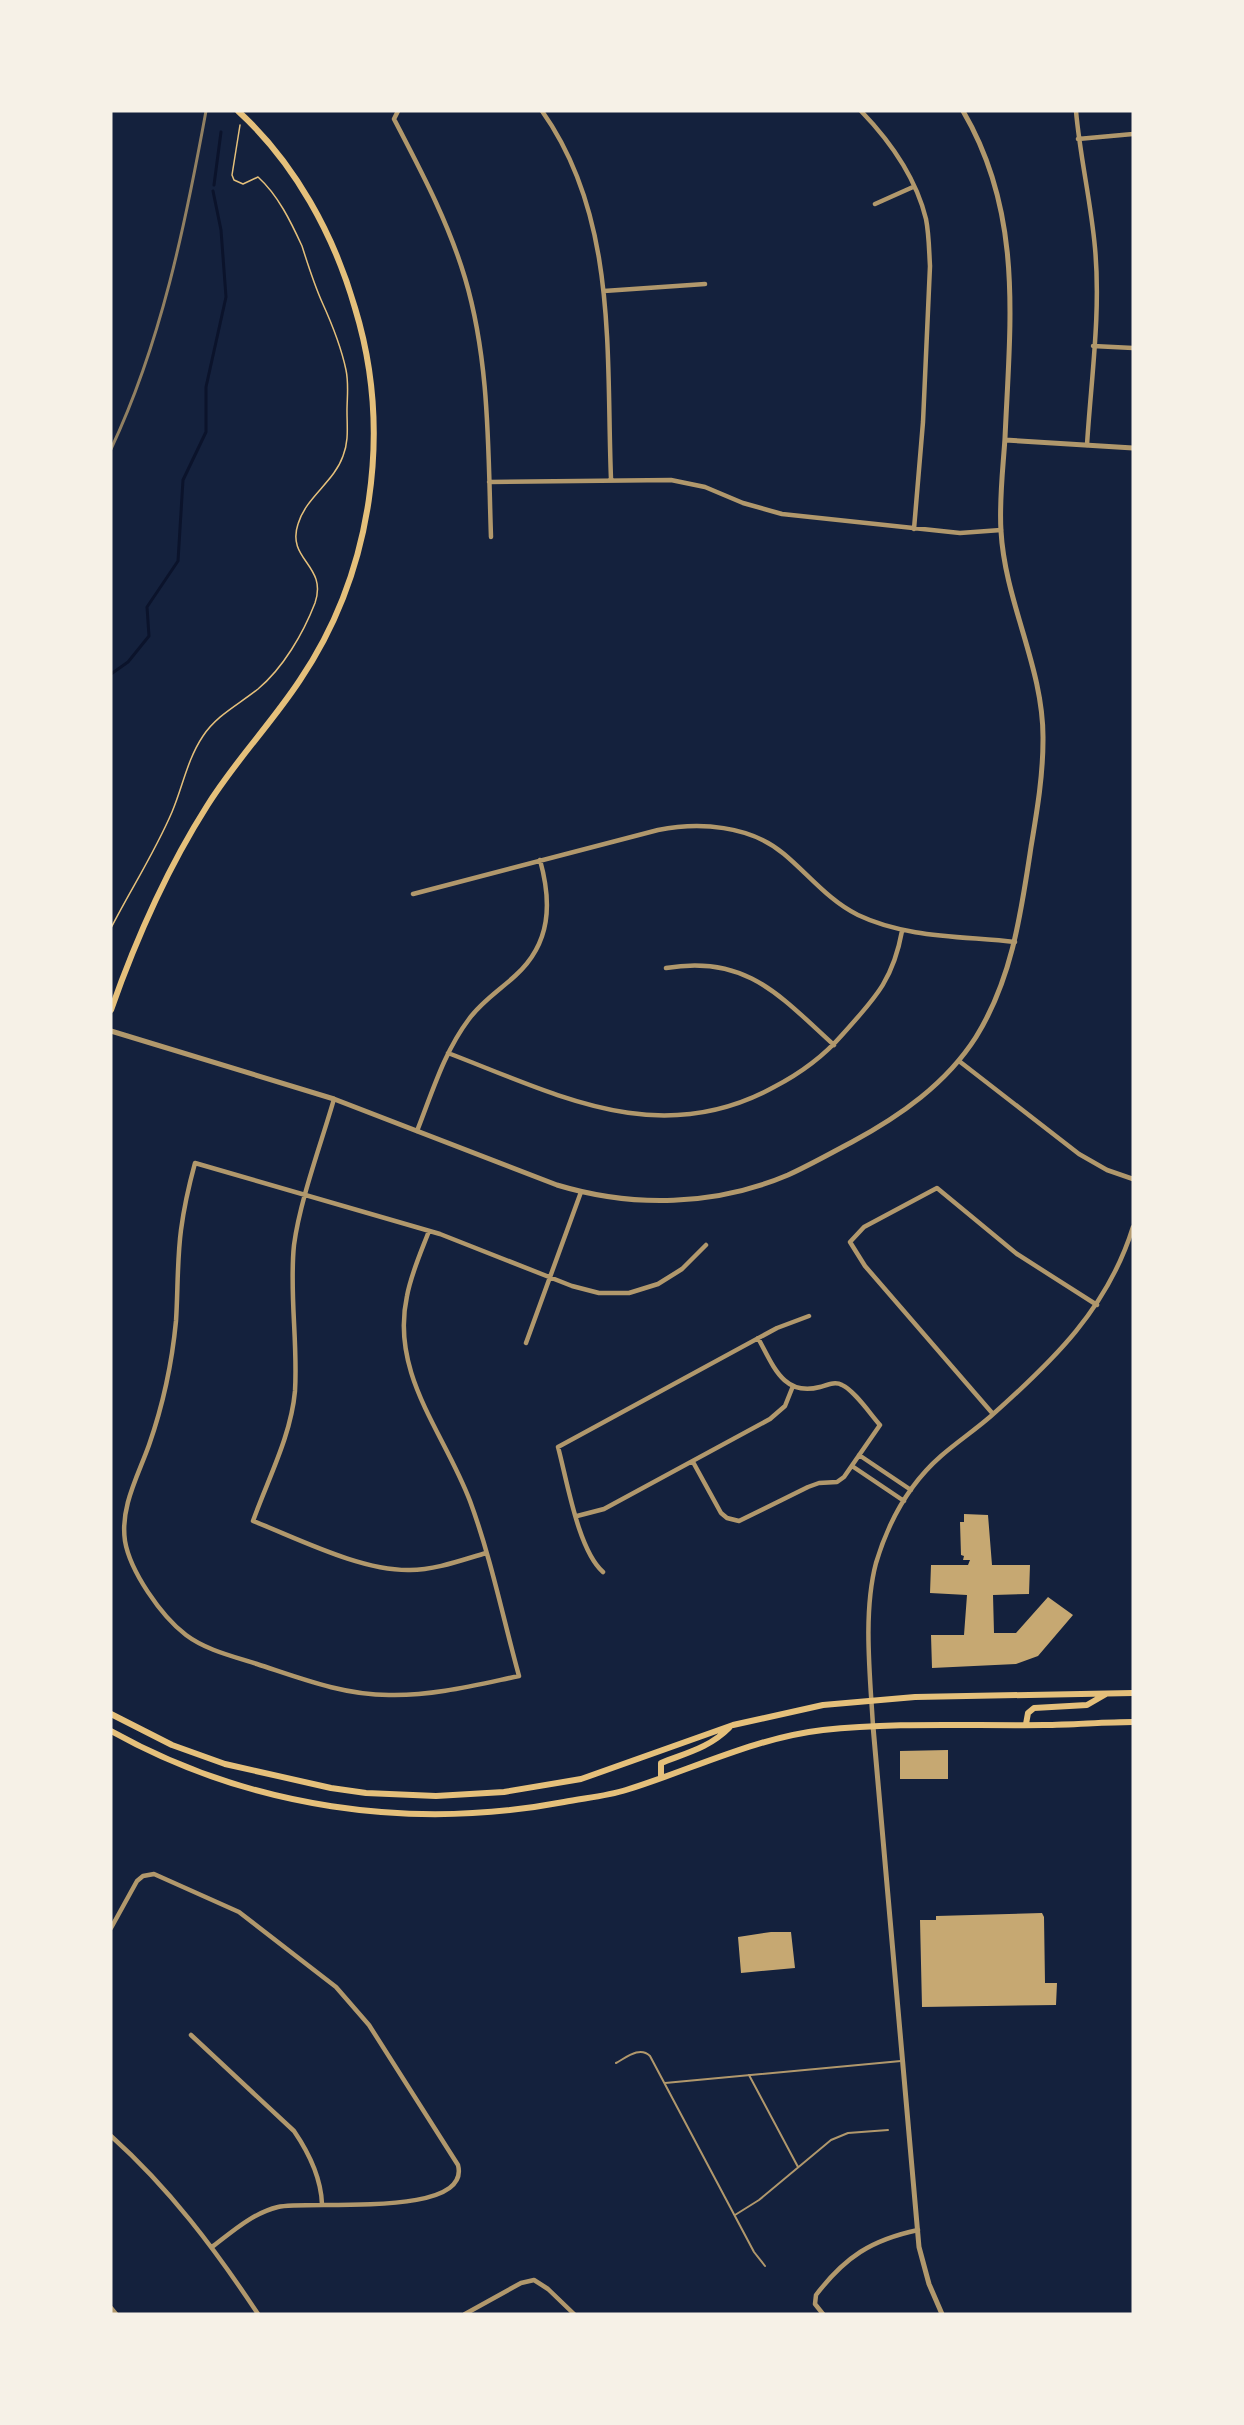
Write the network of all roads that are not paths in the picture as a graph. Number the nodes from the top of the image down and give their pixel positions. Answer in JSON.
{"nodes":[{"id":1,"x":238,"y":111,"type":"edge"},
{"id":2,"x":398,"y":111,"type":"edge"},
{"id":3,"x":542,"y":111,"type":"edge"},
{"id":4,"x":861,"y":111,"type":"edge"},
{"id":5,"x":963,"y":111,"type":"edge"},
{"id":6,"x":1076,"y":111,"type":"edge"},
{"id":7,"x":1133,"y":134,"type":"edge"},
{"id":8,"x":1078,"y":139,"type":"junction"},
{"id":9,"x":913,"y":187,"type":"junction"},
{"id":10,"x":875,"y":204,"type":"dead end"},
{"id":11,"x":705,"y":284,"type":"dead end"},
{"id":12,"x":604,"y":291,"type":"junction"},
{"id":13,"x":1093,"y":346,"type":"junction"},
{"id":14,"x":1133,"y":348,"type":"edge"},
{"id":15,"x":1005,"y":440,"type":"junction"},
{"id":16,"x":1087,"y":445,"type":"junction"},
{"id":17,"x":1133,"y":448,"type":"edge"},
{"id":18,"x":611,"y":479,"type":"junction"},
{"id":19,"x":489,"y":482,"type":"junction"},
{"id":20,"x":914,"y":529,"type":"junction"},
{"id":21,"x":1001,"y":530,"type":"junction"},
{"id":22,"x":491,"y":537,"type":"dead end"},
{"id":23,"x":540,"y":860,"type":"junction"},
{"id":24,"x":413,"y":894,"type":"dead end"},
{"id":25,"x":902,"y":931,"type":"junction"},
{"id":26,"x":1015,"y":942,"type":"junction"},
{"id":27,"x":666,"y":968,"type":"dead end"},
{"id":28,"x":111,"y":1010,"type":"edge"},
{"id":29,"x":111,"y":1031,"type":"edge"},
{"id":30,"x":834,"y":1045,"type":"junction"},
{"id":31,"x":448,"y":1053,"type":"junction"},
{"id":32,"x":959,"y":1061,"type":"junction"},
{"id":33,"x":334,"y":1099,"type":"junction"},
{"id":34,"x":417,"y":1131,"type":"junction"},
{"id":35,"x":1133,"y":1179,"type":"edge"},
{"id":36,"x":581,"y":1192,"type":"junction"},
{"id":37,"x":306,"y":1196,"type":"junction"},
{"id":38,"x":1133,"y":1227,"type":"edge"},
{"id":39,"x":429,"y":1231,"type":"junction"},
{"id":40,"x":706,"y":1245,"type":"dead end"},
{"id":41,"x":550,"y":1277,"type":"junction"},
{"id":42,"x":1097,"y":1305,"type":"junction"},
{"id":43,"x":809,"y":1316,"type":"dead end"},
{"id":44,"x":758,"y":1338,"type":"junction"},
{"id":45,"x":526,"y":1343,"type":"dead end"},
{"id":46,"x":793,"y":1386,"type":"junction"},
{"id":47,"x":993,"y":1414,"type":"junction"},
{"id":48,"x":860,"y":1455,"type":"junction"},
{"id":49,"x":693,"y":1462,"type":"junction"},
{"id":50,"x":852,"y":1466,"type":"junction"},
{"id":51,"x":911,"y":1490,"type":"junction"},
{"id":52,"x":904,"y":1501,"type":"junction"},
{"id":53,"x":577,"y":1516,"type":"junction"},
{"id":54,"x":486,"y":1553,"type":"junction"},
{"id":55,"x":603,"y":1572,"type":"dead end"},
{"id":56,"x":1133,"y":1693,"type":"edge"},
{"id":57,"x":1106,"y":1694,"type":"junction"},
{"id":58,"x":871,"y":1700,"type":"junction"},
{"id":59,"x":111,"y":1714,"type":"edge"},
{"id":60,"x":1133,"y":1722,"type":"edge"},
{"id":61,"x":1026,"y":1724,"type":"junction"},
{"id":62,"x":732,"y":1726,"type":"junction"},
{"id":63,"x":873,"y":1726,"type":"junction"},
{"id":64,"x":111,"y":1731,"type":"edge"},
{"id":65,"x":661,"y":1778,"type":"junction"},
{"id":66,"x":111,"y":1928,"type":"edge"},
{"id":67,"x":191,"y":2035,"type":"dead end"},
{"id":68,"x":904,"y":2060,"type":"junction"},
{"id":69,"x":616,"y":2063,"type":"dead end"},
{"id":70,"x":749,"y":2075,"type":"junction"},
{"id":71,"x":665,"y":2083,"type":"junction"},
{"id":72,"x":888,"y":2130,"type":"dead end"},
{"id":73,"x":111,"y":2136,"type":"edge"},
{"id":74,"x":798,"y":2167,"type":"junction"},
{"id":75,"x":322,"y":2204,"type":"junction"},
{"id":76,"x":735,"y":2216,"type":"junction"},
{"id":77,"x":918,"y":2230,"type":"junction"},
{"id":78,"x":212,"y":2247,"type":"junction"},
{"id":79,"x":765,"y":2266,"type":"dead end"},
{"id":80,"x":111,"y":2308,"type":"edge"},
{"id":81,"x":116,"y":2314,"type":"edge"},
{"id":82,"x":258,"y":2314,"type":"edge"},
{"id":83,"x":465,"y":2314,"type":"edge"},
{"id":84,"x":574,"y":2314,"type":"edge"},
{"id":85,"x":823,"y":2314,"type":"edge"},
{"id":86,"x":942,"y":2314,"type":"edge"}],
"edges":[{"from":1,"to":28,"type":"main road"},
{"from":2,"to":19,"type":"street"},
{"from":3,"to":12,"type":"street"},
{"from":4,"to":9,"type":"street"},
{"from":5,"to":15,"type":"street"},
{"from":6,"to":8,"type":"street"},
{"from":7,"to":8,"type":"street"},
{"from":8,"to":13,"type":"street"},
{"from":9,"to":10,"type":"street"},
{"from":9,"to":20,"type":"street"},
{"from":11,"to":12,"type":"street"},
{"from":12,"to":18,"type":"street"},
{"from":13,"to":14,"type":"street"},
{"from":13,"to":16,"type":"street"},
{"from":15,"to":16,"type":"street"},
{"from":15,"to":21,"type":"street"},
{"from":16,"to":17,"type":"street"},
{"from":18,"to":19,"type":"street"},
{"from":18,"to":20,"type":"street"},
{"from":19,"to":22,"type":"street"},
{"from":20,"to":21,"type":"street"},
{"from":21,"to":26,"type":"street"},
{"from":23,"to":24,"type":"street"},
{"from":23,"to":25,"type":"street"},
{"from":23,"to":31,"type":"street"},
{"from":25,"to":26,"type":"street"},
{"from":25,"to":30,"type":"street"},
{"from":26,"to":32,"type":"street"},
{"from":27,"to":30,"type":"street"},
{"from":29,"to":33,"type":"street"},
{"from":30,"to":31,"type":"street"},
{"from":31,"to":34,"type":"street"},
{"from":32,"to":35,"type":"street"},
{"from":32,"to":36,"type":"street"},
{"from":33,"to":34,"type":"street"},
{"from":33,"to":37,"type":"street"},
{"from":34,"to":36,"type":"street"},
{"from":36,"to":41,"type":"street"},
{"from":37,"to":39,"type":"street"},
{"from":37,"to":54,"type":"street"},
{"from":37,"to":54,"type":"street"},
{"from":38,"to":42,"type":"street"},
{"from":39,"to":41,"type":"street"},
{"from":39,"to":54,"type":"street"},
{"from":40,"to":41,"type":"street"},
{"from":41,"to":45,"type":"street"},
{"from":42,"to":47,"type":"street"},
{"from":42,"to":47,"type":"street"},
{"from":43,"to":44,"type":"street"},
{"from":44,"to":46,"type":"street"},
{"from":44,"to":53,"type":"street"},
{"from":46,"to":48,"type":"street"},
{"from":46,"to":49,"type":"street"},
{"from":47,"to":51,"type":"street"},
{"from":48,"to":50,"type":"street"},
{"from":48,"to":51,"type":"street"},
{"from":49,"to":50,"type":"street"},
{"from":49,"to":53,"type":"street"},
{"from":50,"to":52,"type":"street"},
{"from":51,"to":52,"type":"street"},
{"from":52,"to":58,"type":"street"},
{"from":53,"to":55,"type":"street"},
{"from":56,"to":57,"type":"main road"},
{"from":57,"to":58,"type":"main road"},
{"from":57,"to":61,"type":"main road"},
{"from":58,"to":62,"type":"main road"},
{"from":58,"to":63,"type":"street"},
{"from":59,"to":62,"type":"main road"},
{"from":60,"to":61,"type":"main road"},
{"from":61,"to":63,"type":"main road"},
{"from":62,"to":65,"type":"main road"},
{"from":63,"to":65,"type":"main road"},
{"from":63,"to":68,"type":"street"},
{"from":64,"to":65,"type":"main road"},
{"from":66,"to":75,"type":"street"},
{"from":67,"to":75,"type":"street"},
{"from":68,"to":70,"type":"lane"},
{"from":68,"to":77,"type":"street"},
{"from":69,"to":71,"type":"lane"},
{"from":70,"to":71,"type":"lane"},
{"from":70,"to":74,"type":"lane"},
{"from":71,"to":76,"type":"lane"},
{"from":72,"to":74,"type":"lane"},
{"from":73,"to":78,"type":"street"},
{"from":74,"to":76,"type":"lane"},
{"from":75,"to":78,"type":"street"},
{"from":76,"to":79,"type":"lane"},
{"from":77,"to":85,"type":"street"},
{"from":77,"to":86,"type":"street"},
{"from":78,"to":82,"type":"street"},
{"from":80,"to":81,"type":"street"},
{"from":83,"to":84,"type":"street"}]}
